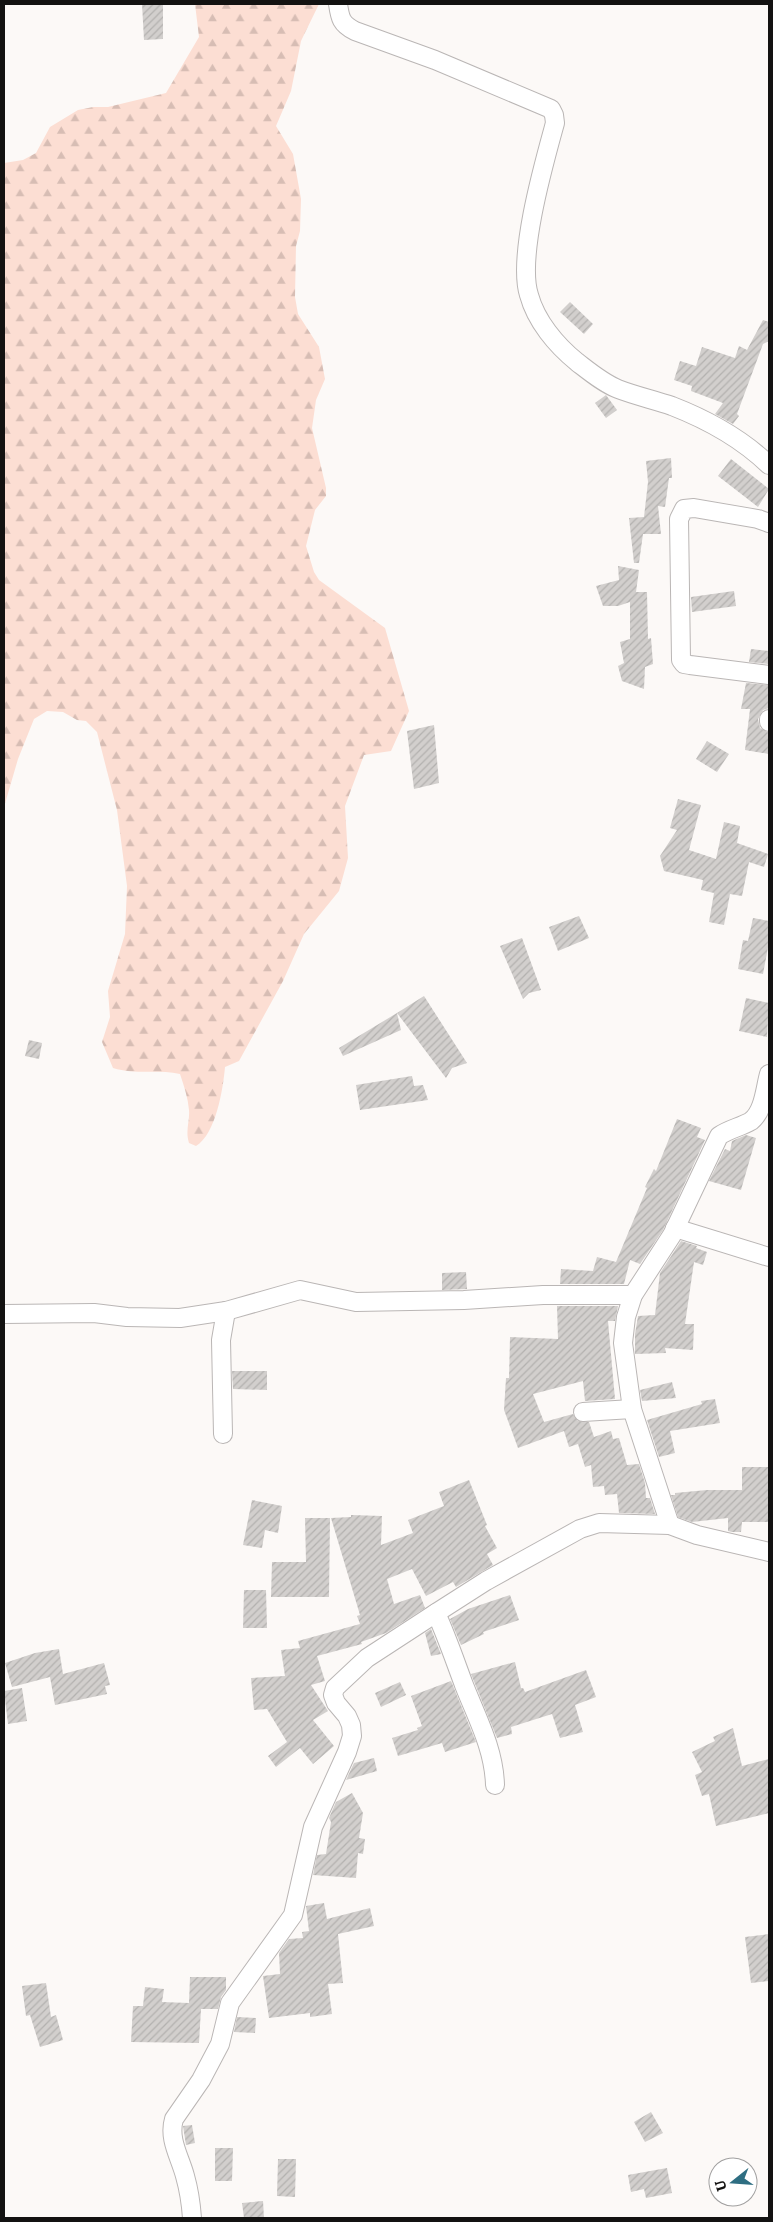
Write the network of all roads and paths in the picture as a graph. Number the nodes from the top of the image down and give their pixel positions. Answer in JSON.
{"nodes":[{"id":1,"x":338,"y":4,"type":"edge"},
{"id":2,"x":769,"y":465,"type":"edge"},
{"id":3,"x":769,"y":523,"type":"edge"},
{"id":4,"x":769,"y":675,"type":"edge"},
{"id":5,"x":769,"y":718,"type":"edge"},
{"id":6,"x":769,"y":722,"type":"edge"},
{"id":7,"x":769,"y":1074,"type":"edge"},
{"id":8,"x":675,"y":1228,"type":"junction"},
{"id":9,"x":769,"y":1257,"type":"edge"},
{"id":10,"x":633,"y":1296,"type":"junction"},
{"id":11,"x":226,"y":1311,"type":"junction"},
{"id":12,"x":4,"y":1314,"type":"edge"},
{"id":13,"x":632,"y":1409,"type":"junction"},
{"id":14,"x":583,"y":1412,"type":"dead end"},
{"id":15,"x":223,"y":1434,"type":"dead end"},
{"id":16,"x":670,"y":1525,"type":"junction"},
{"id":17,"x":769,"y":1552,"type":"edge"},
{"id":18,"x":436,"y":1613,"type":"junction"},
{"id":19,"x":495,"y":1785,"type":"dead end"},
{"id":20,"x":192,"y":2218,"type":"edge"}],
"edges":[{"from":1,"to":2,"type":"street"},
{"from":3,"to":4,"type":"street"},
{"from":5,"to":6,"type":"street"},
{"from":7,"to":8,"type":"street"},
{"from":8,"to":9,"type":"street"},
{"from":8,"to":10,"type":"street"},
{"from":10,"to":11,"type":"street"},
{"from":10,"to":13,"type":"street"},
{"from":11,"to":12,"type":"street"},
{"from":11,"to":15,"type":"street"},
{"from":13,"to":14,"type":"street"},
{"from":13,"to":16,"type":"street"},
{"from":16,"to":17,"type":"street"},
{"from":16,"to":18,"type":"street"},
{"from":18,"to":19,"type":"street"},
{"from":18,"to":20,"type":"street"}]}
